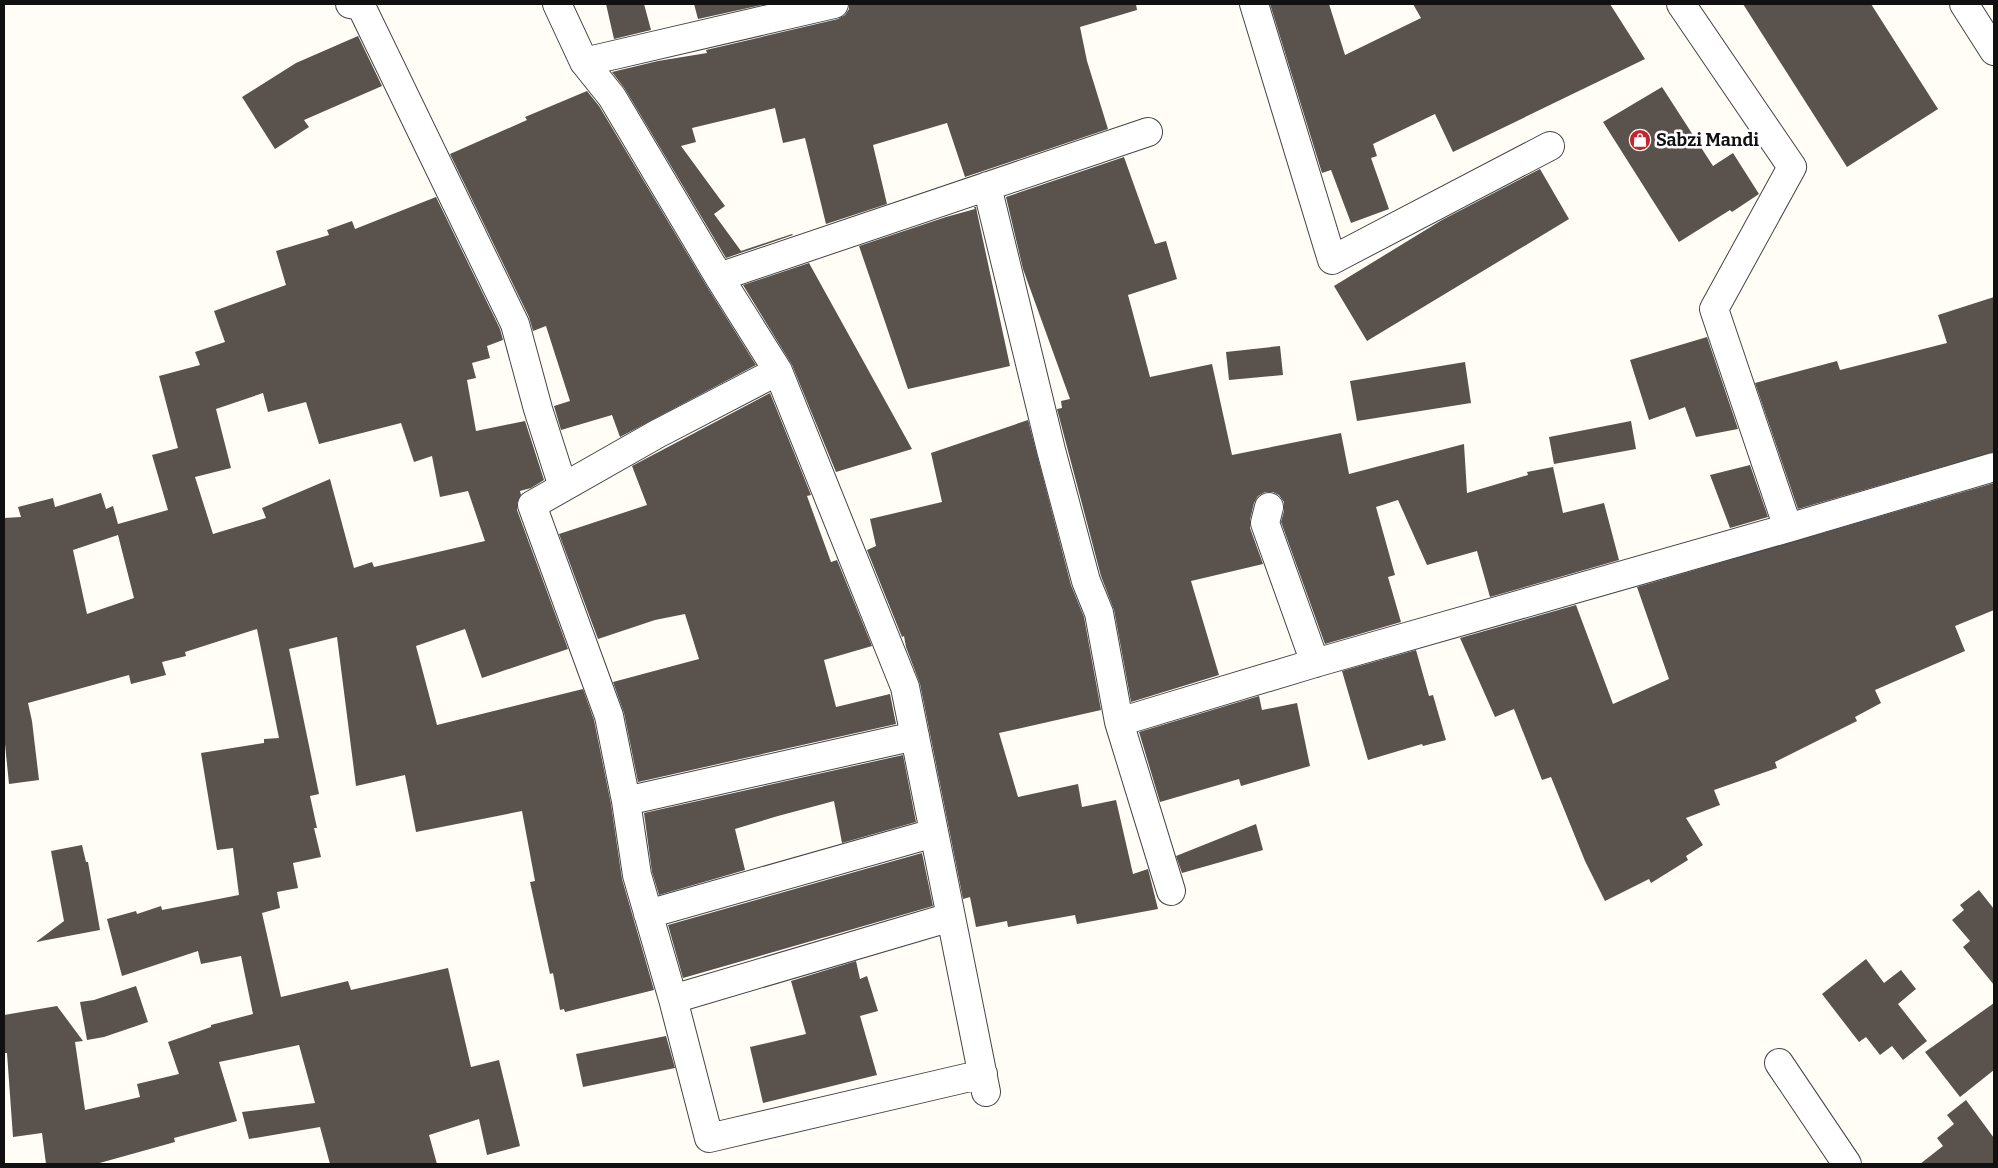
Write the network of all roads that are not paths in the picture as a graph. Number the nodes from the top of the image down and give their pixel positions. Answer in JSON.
{"nodes":[{"id":1,"x":350,"y":4,"type":"edge"},
{"id":2,"x":556,"y":4,"type":"edge"},
{"id":3,"x":834,"y":4,"type":"edge"},
{"id":4,"x":1254,"y":4,"type":"edge"},
{"id":5,"x":1681,"y":4,"type":"edge"},
{"id":6,"x":1964,"y":4,"type":"edge"},
{"id":7,"x":1994,"y":51,"type":"edge"},
{"id":8,"x":584,"y":62,"type":"junction"},
{"id":9,"x":1148,"y":132,"type":"dead end"},
{"id":10,"x":1550,"y":146,"type":"dead end"},
{"id":11,"x":988,"y":186,"type":"junction"},
{"id":12,"x":719,"y":277,"type":"junction"},
{"id":13,"x":778,"y":371,"type":"junction"},
{"id":14,"x":1994,"y":467,"type":"edge"},
{"id":15,"x":563,"y":487,"type":"junction"},
{"id":16,"x":1268,"y":507,"type":"dead end"},
{"id":17,"x":1788,"y":528,"type":"junction"},
{"id":18,"x":1315,"y":663,"type":"junction"},
{"id":19,"x":1119,"y":722,"type":"junction"},
{"id":20,"x":915,"y":736,"type":"junction"},
{"id":21,"x":626,"y":801,"type":"junction"},
{"id":22,"x":934,"y":833,"type":"junction"},
{"id":23,"x":1171,"y":891,"type":"dead end"},
{"id":24,"x":648,"y":914,"type":"junction"},
{"id":25,"x":951,"y":917,"type":"junction"},
{"id":26,"x":673,"y":999,"type":"junction"},
{"id":27,"x":1779,"y":1063,"type":"dead end"},
{"id":28,"x":1847,"y":1164,"type":"edge"}],
"edges":[{"from":1,"to":15,"type":"street"},
{"from":2,"to":8,"type":"street"},
{"from":3,"to":8,"type":"street"},
{"from":4,"to":10,"type":"street"},
{"from":5,"to":17,"type":"street"},
{"from":6,"to":7,"type":"street"},
{"from":8,"to":12,"type":"street"},
{"from":9,"to":11,"type":"street"},
{"from":11,"to":12,"type":"street"},
{"from":11,"to":19,"type":"street"},
{"from":12,"to":13,"type":"street"},
{"from":13,"to":15,"type":"street"},
{"from":13,"to":20,"type":"street"},
{"from":14,"to":17,"type":"street"},
{"from":15,"to":21,"type":"street"},
{"from":16,"to":18,"type":"street"},
{"from":17,"to":18,"type":"street"},
{"from":18,"to":19,"type":"street"},
{"from":19,"to":23,"type":"street"},
{"from":20,"to":21,"type":"street"},
{"from":20,"to":22,"type":"street"},
{"from":21,"to":24,"type":"street"},
{"from":22,"to":24,"type":"street"},
{"from":22,"to":25,"type":"street"},
{"from":24,"to":26,"type":"street"},
{"from":25,"to":26,"type":"street"},
{"from":25,"to":26,"type":"street"},
{"from":27,"to":28,"type":"street"}]}
